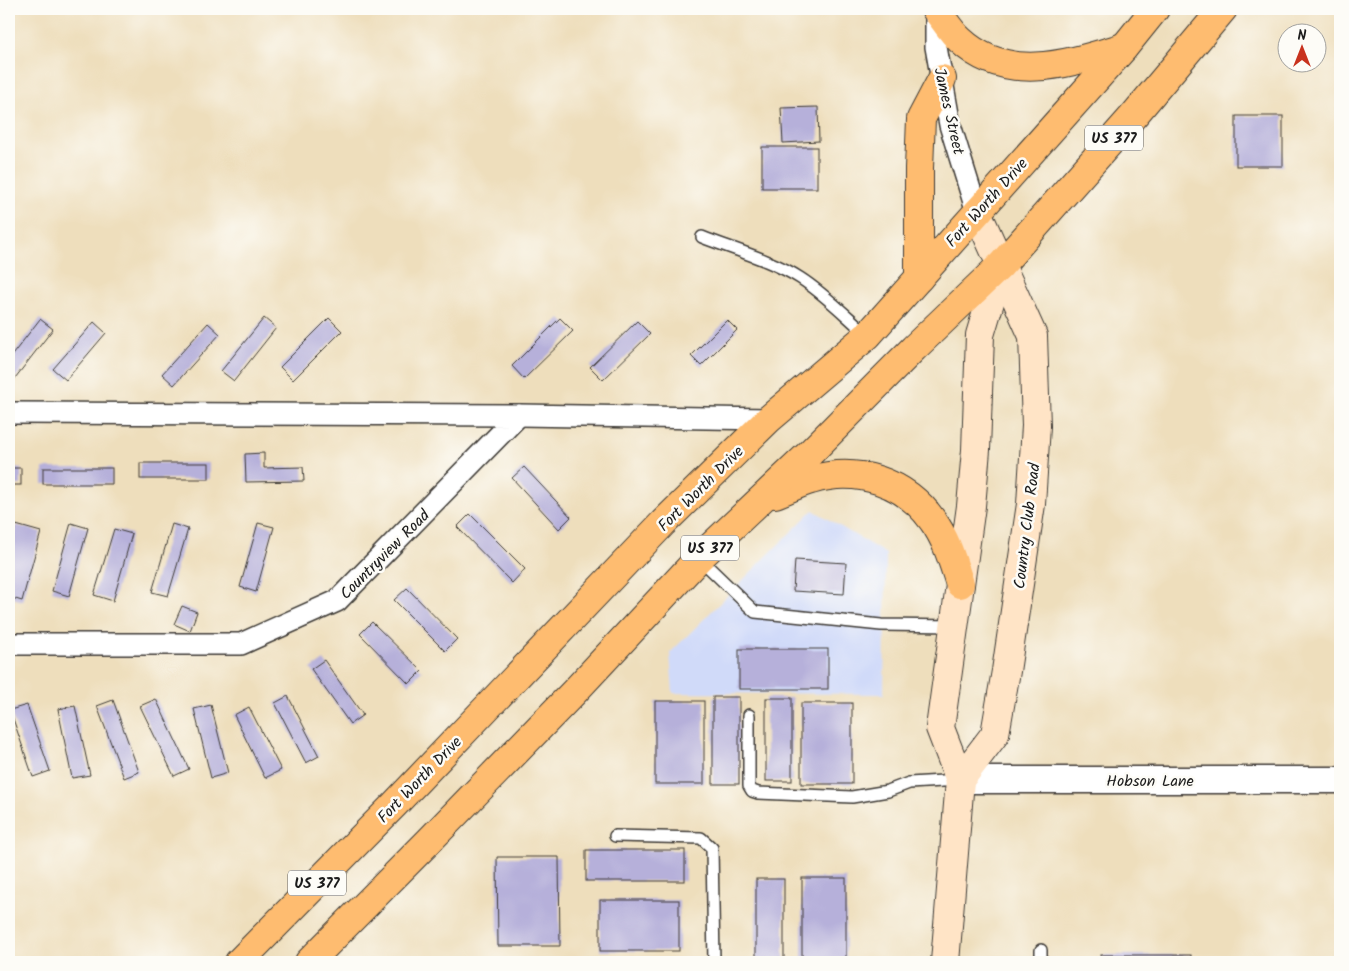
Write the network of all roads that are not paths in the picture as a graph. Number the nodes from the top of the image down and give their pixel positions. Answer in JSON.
{"nodes":[{"id":1,"x":1155,"y":9,"type":"edge"},
{"id":2,"x":1223,"y":9,"type":"edge"},
{"id":3,"x":936,"y":10,"type":"edge"},
{"id":4,"x":1124,"y":47,"type":"junction"},
{"id":5,"x":942,"y":79,"type":"junction"},
{"id":6,"x":978,"y":212,"type":"junction"},
{"id":7,"x":702,"y":237,"type":"dead end"},
{"id":8,"x":1001,"y":264,"type":"junction"},
{"id":9,"x":919,"y":278,"type":"junction"},
{"id":10,"x":868,"y":334,"type":"junction"},
{"id":11,"x":9,"y":413,"type":"edge"},
{"id":12,"x":519,"y":415,"type":"junction"},
{"id":13,"x":770,"y":419,"type":"junction"},
{"id":14,"x":760,"y":501,"type":"junction"},
{"id":15,"x":699,"y":558,"type":"junction"},
{"id":16,"x":960,"y":584,"type":"junction"},
{"id":17,"x":955,"y":626,"type":"junction"},
{"id":18,"x":9,"y":644,"type":"edge"},
{"id":19,"x":749,"y":715,"type":"dead end"},
{"id":20,"x":960,"y":780,"type":"junction"},
{"id":21,"x":1340,"y":780,"type":"edge"},
{"id":22,"x":615,"y":836,"type":"dead end"},
{"id":23,"x":1041,"y":950,"type":"dead end"},
{"id":24,"x":238,"y":962,"type":"edge"},
{"id":25,"x":309,"y":962,"type":"edge"},
{"id":26,"x":714,"y":962,"type":"edge"},
{"id":27,"x":945,"y":962,"type":"edge"},
{"id":28,"x":1041,"y":962,"type":"edge"}],
"edges":[{"from":1,"to":4,"type":"main road","name":"Fort Worth Drive","number":"US 377"},
{"from":2,"to":8,"type":"main road","number":"US 377"},
{"from":3,"to":4,"type":"main road"},
{"from":3,"to":5,"type":"street","name":"James Street"},
{"from":4,"to":6,"type":"main road","name":"Fort Worth Drive","number":"US 377"},
{"from":5,"to":6,"type":"street","name":"James Street"},
{"from":5,"to":9,"type":"main road"},
{"from":6,"to":8,"type":"main road","name":"Country Club Road"},
{"from":6,"to":9,"type":"main road","name":"Fort Worth Drive","number":"US 377"},
{"from":7,"to":10,"type":"lane"},
{"from":8,"to":14,"type":"main road","number":"US 377"},
{"from":8,"to":16,"type":"main road"},
{"from":8,"to":20,"type":"main road","name":"Country Club Road"},
{"from":9,"to":10,"type":"main road","name":"Fort Worth Drive","number":"US 377"},
{"from":10,"to":13,"type":"main road","name":"Fort Worth Drive","number":"US 377"},
{"from":11,"to":12,"type":"street"},
{"from":12,"to":13,"type":"street"},
{"from":12,"to":18,"type":"street","name":"Countryview Road"},
{"from":13,"to":24,"type":"main road","name":"Fort Worth Drive","number":"US 377"},
{"from":14,"to":15,"type":"main road","number":"US 377"},
{"from":14,"to":16,"type":"main road"},
{"from":15,"to":17,"type":"lane"},
{"from":15,"to":25,"type":"main road","number":"US 377"},
{"from":16,"to":17,"type":"main road"},
{"from":17,"to":20,"type":"main road"},
{"from":19,"to":20,"type":"lane"},
{"from":20,"to":21,"type":"street","name":"Hobson Lane"},
{"from":20,"to":27,"type":"main road"},
{"from":22,"to":26,"type":"lane"},
{"from":23,"to":28,"type":"lane"}]}
